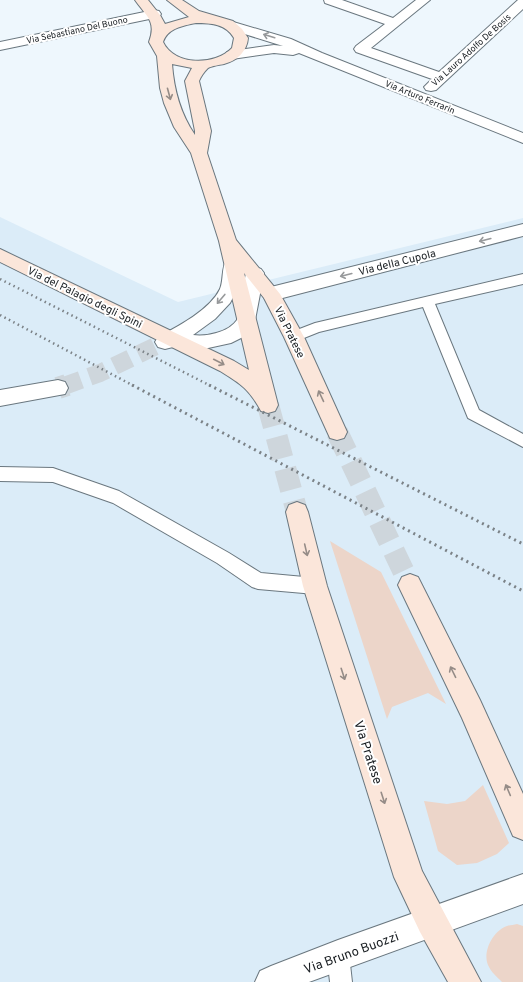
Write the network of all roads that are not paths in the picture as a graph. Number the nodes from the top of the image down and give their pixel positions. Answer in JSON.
{"nodes":[{"id":1,"x":141,"y":0,"type":"edge"},
{"id":2,"x":173,"y":0,"type":"edge"},
{"id":3,"x":330,"y":0,"type":"edge"},
{"id":4,"x":424,"y":0,"type":"edge"},
{"id":5,"x":523,"y":2,"type":"edge"},
{"id":6,"x":154,"y":14,"type":"junction"},
{"id":7,"x":207,"y":19,"type":"junction"},
{"id":8,"x":394,"y":23,"type":"junction"},
{"id":9,"x":230,"y":24,"type":"junction"},
{"id":10,"x":160,"y":33,"type":"junction"},
{"id":11,"x":0,"y":46,"type":"edge"},
{"id":12,"x":232,"y":55,"type":"junction"},
{"id":13,"x":164,"y":56,"type":"junction"},
{"id":14,"x":318,"y":56,"type":"junction"},
{"id":15,"x":205,"y":64,"type":"junction"},
{"id":16,"x":441,"y":77,"type":"junction"},
{"id":17,"x":419,"y":97,"type":"junction"},
{"id":18,"x":523,"y":138,"type":"edge"},
{"id":19,"x":199,"y":153,"type":"junction"},
{"id":20,"x":523,"y":230,"type":"edge"},
{"id":21,"x":228,"y":241,"type":"junction"},
{"id":22,"x":0,"y":255,"type":"edge"},
{"id":23,"x":233,"y":263,"type":"junction"},
{"id":24,"x":255,"y":273,"type":"junction"},
{"id":25,"x":523,"y":279,"type":"edge"},
{"id":26,"x":271,"y":294,"type":"junction"},
{"id":27,"x":427,"y":301,"type":"junction"},
{"id":28,"x":246,"y":320,"type":"junction"},
{"id":29,"x":294,"y":337,"type":"junction"},
{"id":30,"x":165,"y":342,"type":"junction"},
{"id":31,"x":58,"y":388,"type":"tunnel mouth"},
{"id":32,"x":0,"y":398,"type":"edge"},
{"id":33,"x":267,"y":403,"type":"joint"},
{"id":34,"x":337,"y":432,"type":"tunnel mouth"},
{"id":35,"x":523,"y":441,"type":"edge"},
{"id":36,"x":0,"y":474,"type":"edge"},
{"id":37,"x":297,"y":512,"type":"tunnel mouth"},
{"id":38,"x":410,"y":584,"type":"tunnel mouth"},
{"id":39,"x":315,"y":586,"type":"junction"},
{"id":40,"x":523,"y":826,"type":"edge"},
{"id":41,"x":523,"y":889,"type":"edge"},
{"id":42,"x":431,"y":921,"type":"junction"},
{"id":43,"x":340,"y":968,"type":"edge"},
{"id":44,"x":271,"y":982,"type":"edge"},
{"id":45,"x":465,"y":982,"type":"edge"}],
"edges":[{"from":1,"to":6,"type":"main road"},
{"from":2,"to":7,"type":"main road"},
{"from":3,"to":8,"type":"street"},
{"from":4,"to":8,"type":"street"},
{"from":5,"to":16,"type":"street","name":"Via Lauro Adolfo De Bosis"},
{"from":6,"to":10,"type":"main road"},
{"from":6,"to":11,"type":"street","name":"Via Sebastiano Del Buono"},
{"from":7,"to":9,"type":"main road"},
{"from":7,"to":10,"type":"main road"},
{"from":8,"to":16,"type":"street"},
{"from":9,"to":12,"type":"main road"},
{"from":14,"to":9,"type":"street","name":"Via Arturo Ferrarin","one_way":true},
{"from":10,"to":13,"type":"main road","name":"Via Pratese"},
{"from":12,"to":14,"type":"street","name":"Via Arturo Ferrarin"},
{"from":12,"to":15,"type":"main road"},
{"from":13,"to":15,"type":"main road"},
{"from":13,"to":19,"type":"main road","name":"Via Pratese","one_way":true},
{"from":14,"to":17,"type":"street","name":"Via Arturo Ferrarin"},
{"from":15,"to":19,"type":"main road","name":"Via Pratese"},
{"from":16,"to":17,"type":"street","name":"Via Lauro Adolfo De Bosis"},
{"from":17,"to":18,"type":"street","name":"Via Arturo Ferrarin"},
{"from":19,"to":21,"type":"main road","name":"Via Pratese"},
{"from":20,"to":26,"type":"street","name":"Via della Cupola","one_way":true},
{"from":21,"to":23,"type":"main road","name":"Via Pratese"},
{"from":21,"to":24,"type":"main road","name":"Via Pratese"},
{"from":22,"to":30,"type":"main road","name":"Via del Palagio degli Spini"},
{"from":23,"to":28,"type":"main road","name":"Via Pratese"},
{"from":23,"to":30,"type":"street","one_way":true},
{"from":24,"to":26,"type":"main road","name":"Via Pratese"},
{"from":24,"to":28,"type":"street"},
{"from":25,"to":27,"type":"lane"},
{"from":26,"to":29,"type":"main road","name":"Via Pratese"},
{"from":27,"to":29,"type":"lane"},
{"from":27,"to":35,"type":"lane"},
{"from":28,"to":30,"type":"street","name":"Via del Palagio degli Spini"},
{"from":28,"to":33,"type":"main road","name":"Via Pratese"},
{"from":34,"to":29,"type":"main road","name":"Via Pratese","one_way":true},
{"from":30,"to":33,"type":"main road","name":"Via del Palagio degli Spini","one_way":true},
{"from":31,"to":32,"type":"street"},
{"from":36,"to":39,"type":"lane"},
{"from":37,"to":39,"type":"main road","name":"Via Pratese","one_way":true},
{"from":40,"to":38,"type":"main road","one_way":true},
{"from":39,"to":42,"type":"main road","name":"Via Pratese","one_way":true},
{"from":41,"to":42,"type":"street","name":"Via Bruno Buozzi"},
{"from":42,"to":43,"type":"street","name":"Via Bruno Buozzi"},
{"from":42,"to":45,"type":"main road","name":"Via Pratese"},
{"from":43,"to":44,"type":"street","name":"Via Bruno Buozzi"}]}
